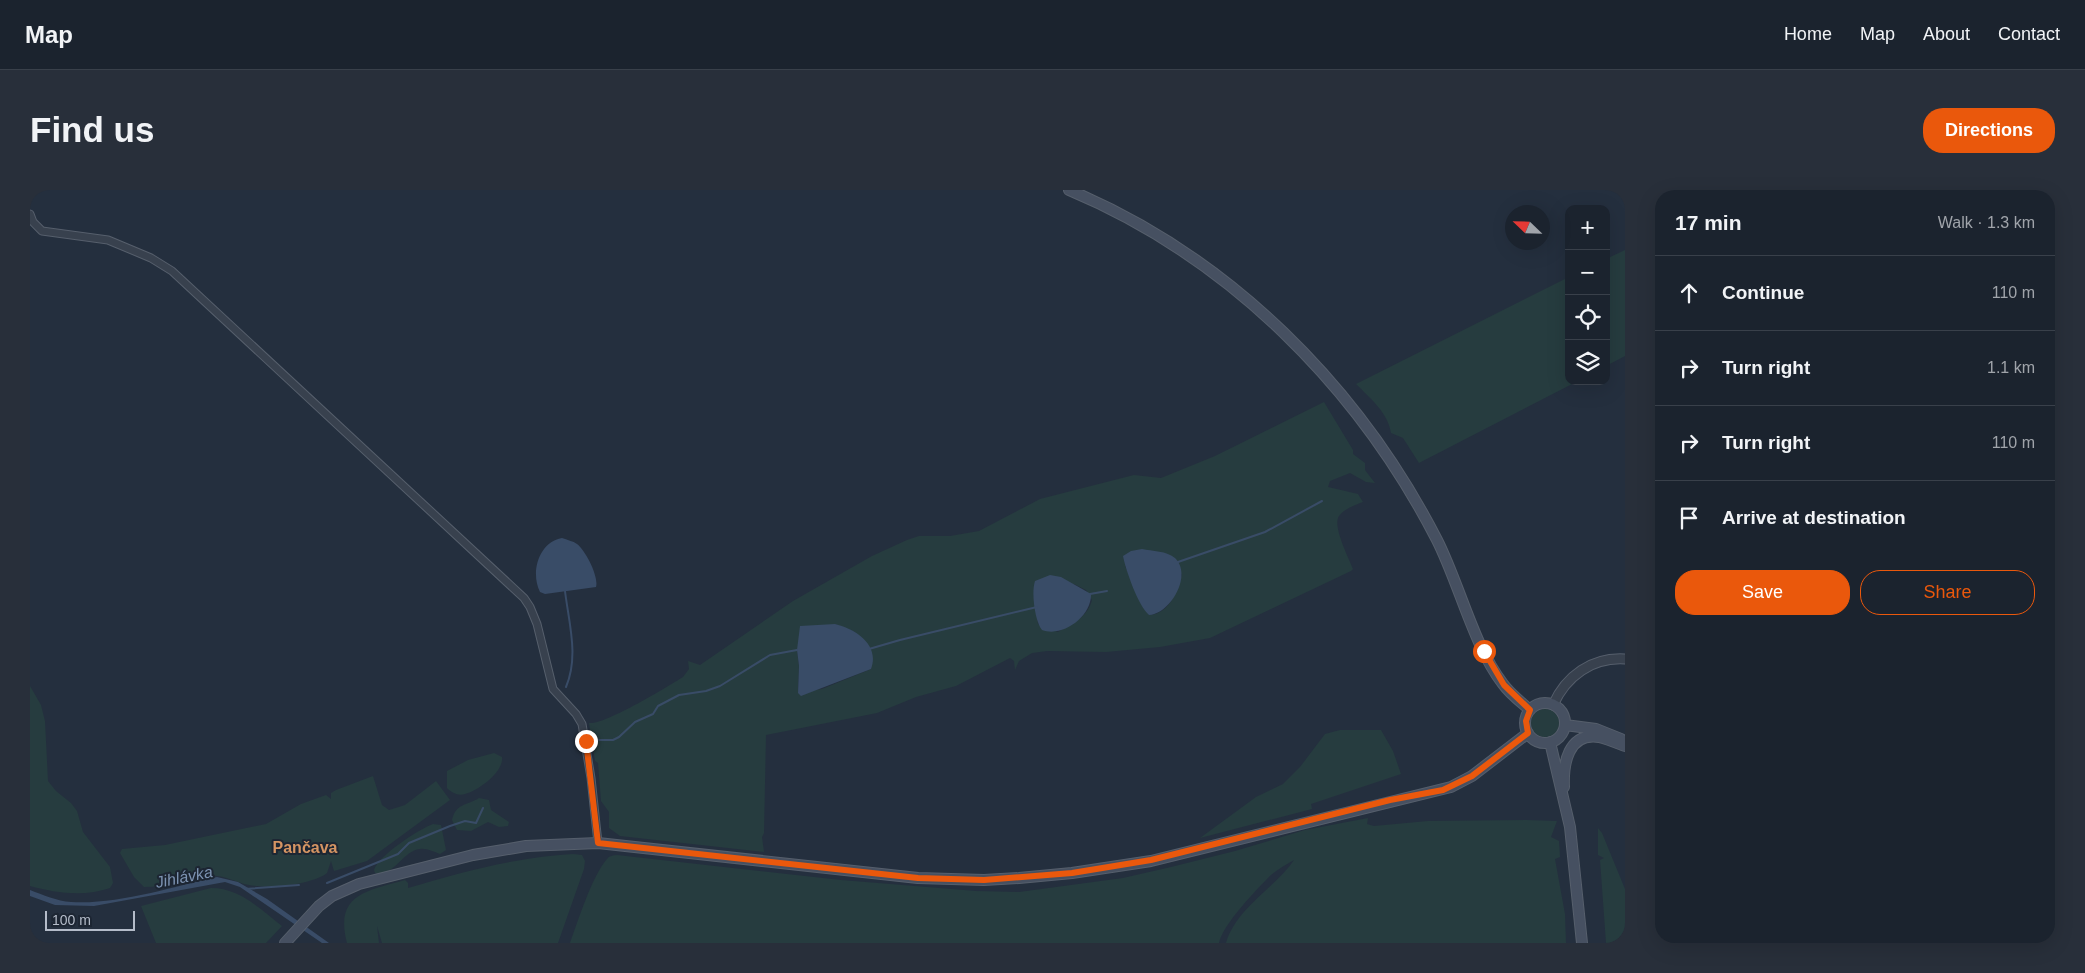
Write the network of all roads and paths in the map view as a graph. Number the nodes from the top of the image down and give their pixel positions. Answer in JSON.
{"nodes":[{"id":1,"x":1068,"y":190,"type":"edge"},
{"id":2,"x":30,"y":214,"type":"edge"},
{"id":3,"x":1625,"y":659,"type":"edge"},
{"id":4,"x":1553,"y":705,"type":"junction"},
{"id":5,"x":1530,"y":710,"type":"junction"},
{"id":6,"x":1565,"y":725,"type":"junction"},
{"id":7,"x":1528,"y":733,"type":"junction"},
{"id":8,"x":1550,"y":742,"type":"junction"},
{"id":9,"x":1625,"y":742,"type":"edge"},
{"id":10,"x":1625,"y":746,"type":"edge"},
{"id":11,"x":1565,"y":808,"type":"junction"},
{"id":12,"x":598,"y":843,"type":"junction"},
{"id":13,"x":285,"y":943,"type":"edge"},
{"id":14,"x":1582,"y":943,"type":"edge"}],
"edges":[{"from":1,"to":5,"type":"main road"},
{"from":2,"to":12,"type":"street"},
{"from":3,"to":4,"type":"street"},
{"from":4,"to":5,"type":"main road"},
{"from":4,"to":6,"type":"main road"},
{"from":5,"to":7,"type":"main road"},
{"from":6,"to":8,"type":"main road"},
{"from":6,"to":9,"type":"main road"},
{"from":7,"to":8,"type":"main road"},
{"from":7,"to":12,"type":"main road"},
{"from":8,"to":11,"type":"main road"},
{"from":10,"to":11,"type":"main road"},
{"from":11,"to":14,"type":"main road"},
{"from":12,"to":13,"type":"main road"}]}
